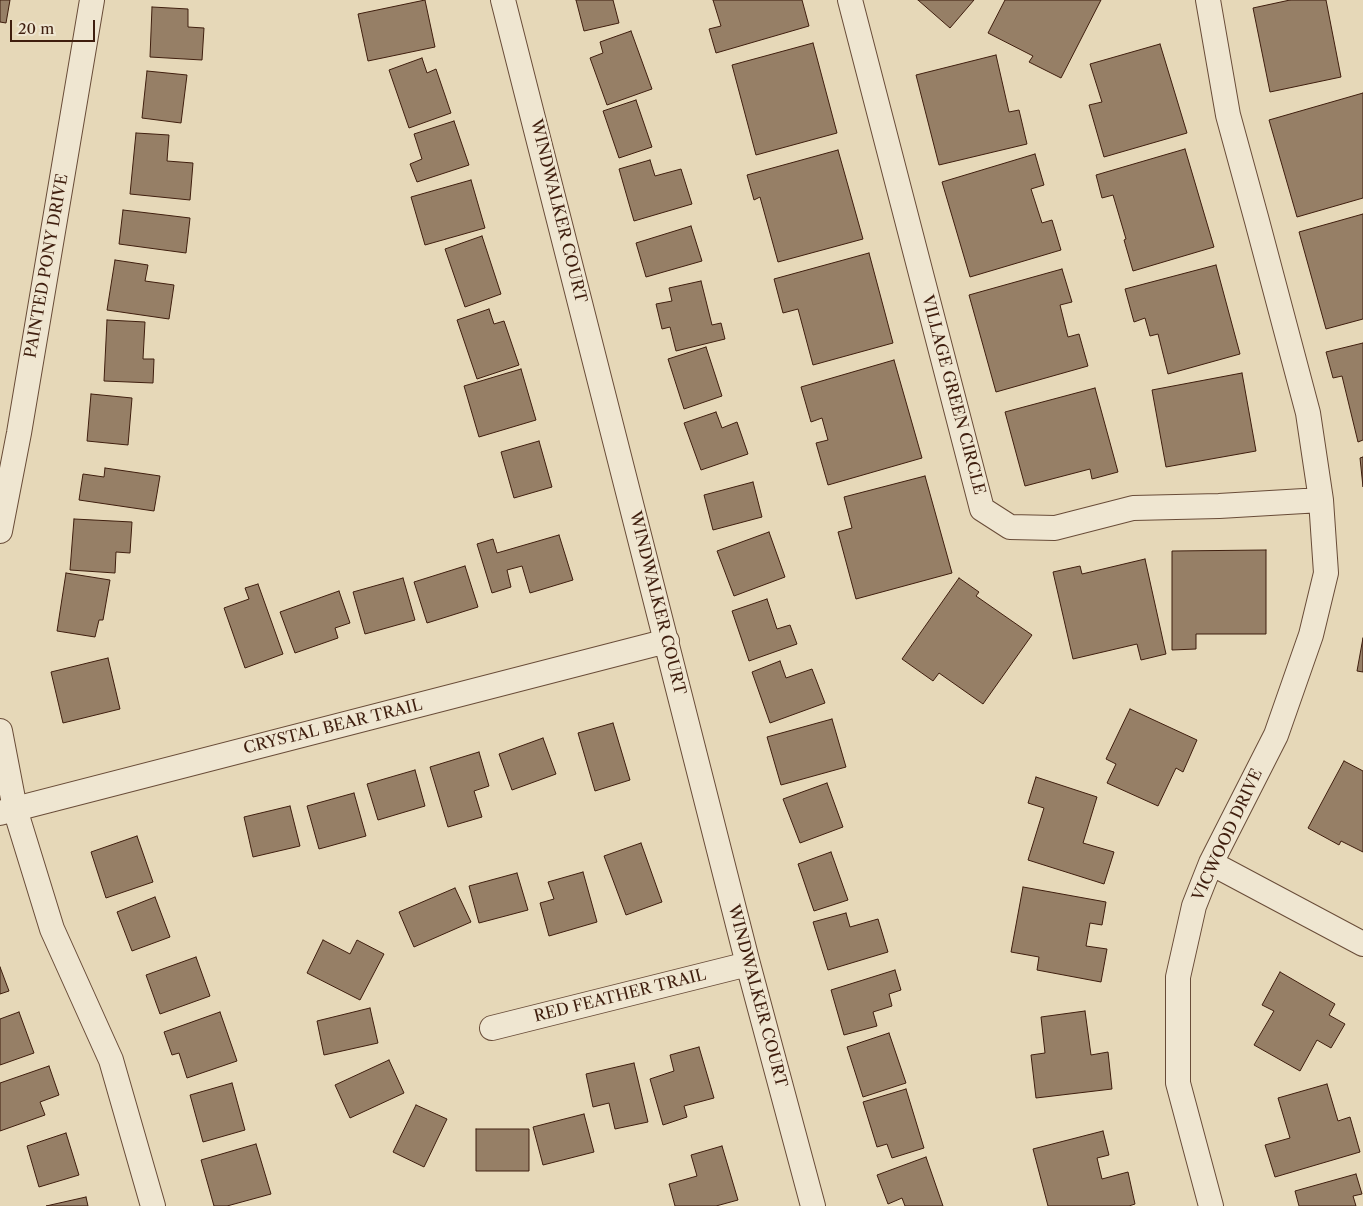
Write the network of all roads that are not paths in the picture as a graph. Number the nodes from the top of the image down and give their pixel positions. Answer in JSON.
{"nodes":[{"id":1,"x":92,"y":0,"type":"edge"},
{"id":2,"x":504,"y":0,"type":"edge"},
{"id":3,"x":850,"y":0,"type":"edge"},
{"id":4,"x":1208,"y":0,"type":"edge"},
{"id":5,"x":1321,"y":500,"type":"junction"},
{"id":6,"x":0,"y":531,"type":"edge"},
{"id":7,"x":667,"y":641,"type":"junction"},
{"id":8,"x":0,"y":731,"type":"edge"},
{"id":9,"x":7,"y":811,"type":"edge"},
{"id":10,"x":1211,"y":863,"type":"junction"},
{"id":11,"x":1363,"y":944,"type":"edge"},
{"id":12,"x":748,"y":964,"type":"junction"},
{"id":13,"x":492,"y":1028,"type":"dead end"},
{"id":14,"x":153,"y":1206,"type":"edge"},
{"id":15,"x":814,"y":1206,"type":"edge"},
{"id":16,"x":1211,"y":1206,"type":"edge"}],
"edges":[{"from":1,"to":6,"type":"street","name":"PAINTED PONY DRIVE"},
{"from":2,"to":7,"type":"street","name":"WINDWALKER COURT"},
{"from":3,"to":5,"type":"street","name":"VILLAGE GREEN CIRCLE"},
{"from":4,"to":5,"type":"street"},
{"from":5,"to":10,"type":"street","name":"VICWOOD DRIVE"},
{"from":7,"to":9,"type":"street","name":"CRYSTAL BEAR TRAIL"},
{"from":7,"to":12,"type":"street","name":"WINDWALKER COURT"},
{"from":8,"to":9,"type":"street"},
{"from":9,"to":14,"type":"street"},
{"from":10,"to":11,"type":"street"},
{"from":10,"to":16,"type":"street","name":"VICWOOD DRIVE"},
{"from":12,"to":13,"type":"street","name":"RED FEATHER TRAIL"},
{"from":12,"to":15,"type":"street","name":"WINDWALKER COURT"}]}
